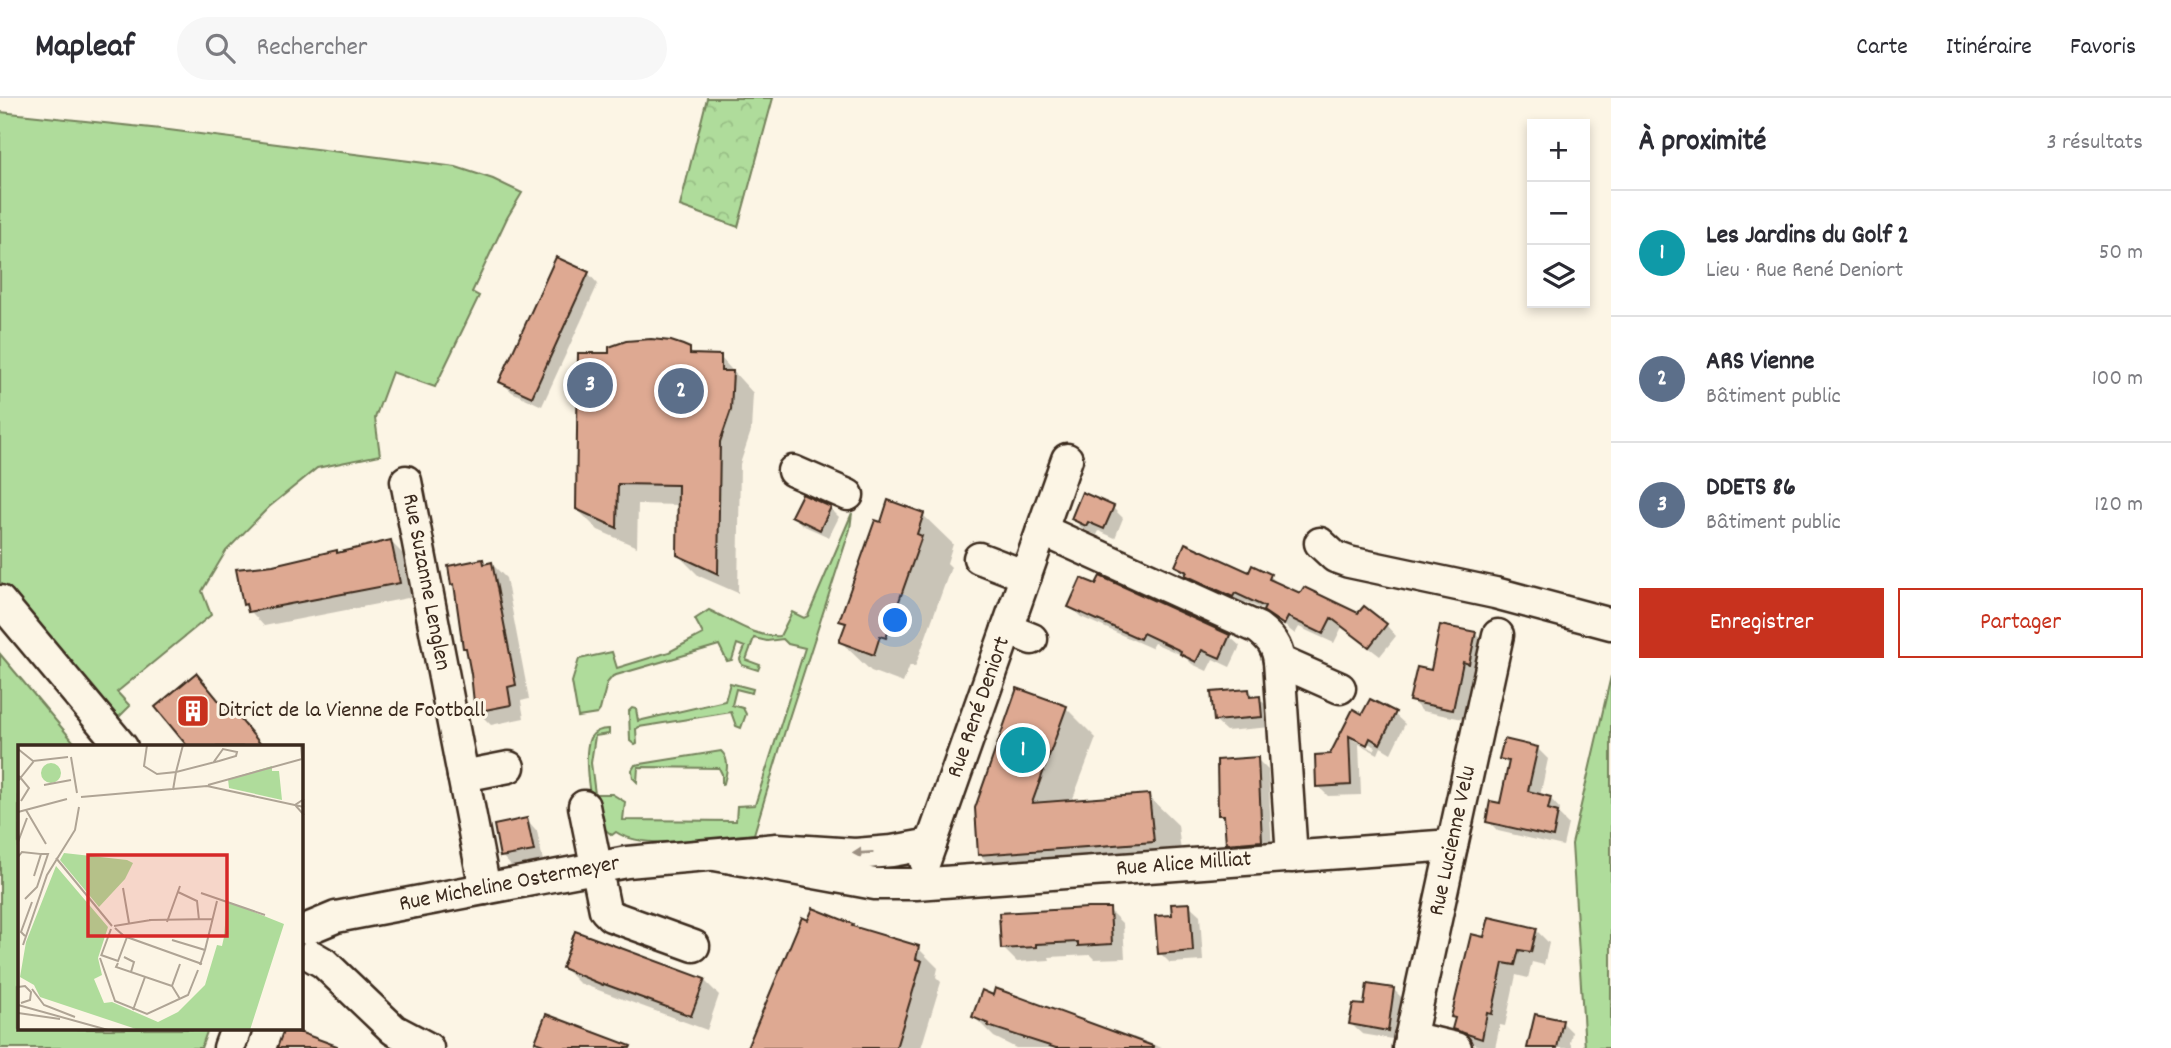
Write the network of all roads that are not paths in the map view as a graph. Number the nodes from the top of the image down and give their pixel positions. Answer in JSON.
{"nodes":[{"id":1,"x":1067,"y":459,"type":"dead end"},
{"id":2,"x":793,"y":471,"type":"dead end"},
{"id":3,"x":406,"y":481,"type":"dead end"},
{"id":4,"x":848,"y":495,"type":"dead end"},
{"id":5,"x":1042,"y":530,"type":"junction"},
{"id":6,"x":1320,"y":543,"type":"dead end"},
{"id":7,"x":979,"y":558,"type":"dead end"},
{"id":8,"x":1026,"y":576,"type":"junction"},
{"id":9,"x":0,"y":601,"type":"edge"},
{"id":10,"x":1611,"y":624,"type":"edge"},
{"id":11,"x":1498,"y":635,"type":"dead end"},
{"id":12,"x":1278,"y":656,"type":"junction"},
{"id":13,"x":1340,"y":688,"type":"dead end"},
{"id":14,"x":120,"y":745,"type":"edge"},
{"id":15,"x":509,"y":767,"type":"dead end"},
{"id":16,"x":463,"y":776,"type":"junction"},
{"id":17,"x":584,"y":806,"type":"dead end"},
{"id":18,"x":931,"y":844,"type":"junction"},
{"id":19,"x":1452,"y":845,"type":"junction"},
{"id":20,"x":715,"y":855,"type":"junction"},
{"id":21,"x":1292,"y":857,"type":"junction"},
{"id":22,"x":595,"y":868,"type":"junction"},
{"id":23,"x":916,"y":884,"type":"junction"},
{"id":24,"x":485,"y":889,"type":"junction"},
{"id":25,"x":305,"y":944,"type":"edge"},
{"id":26,"x":694,"y":946,"type":"dead end"},
{"id":27,"x":236,"y":1030,"type":"edge"},
{"id":28,"x":1409,"y":1043,"type":"edge"},
{"id":29,"x":229,"y":1048,"type":"edge"},
{"id":30,"x":428,"y":1048,"type":"edge"},
{"id":31,"x":1456,"y":1048,"type":"edge"}],
"edges":[{"from":1,"to":5,"type":"street","name":"Rue René Deniort"},
{"from":2,"to":4,"type":"street"},
{"from":3,"to":16,"type":"street","name":"Rue Suzanne Lenglen"},
{"from":5,"to":8,"type":"street","name":"Rue René Deniort"},
{"from":5,"to":12,"type":"street"},
{"from":6,"to":10,"type":"street"},
{"from":7,"to":8,"type":"street"},
{"from":8,"to":18,"type":"street","name":"Rue René Deniort"},
{"from":9,"to":14,"type":"street"},
{"from":11,"to":19,"type":"street","name":"Rue Lucienne Velu"},
{"from":12,"to":13,"type":"street"},
{"from":12,"to":21,"type":"street"},
{"from":15,"to":16,"type":"street"},
{"from":16,"to":24,"type":"street","name":"Rue Suzanne Lenglen"},
{"from":17,"to":22,"type":"street"},
{"from":18,"to":20,"type":"street","name":"Rue Micheline Ostermeyer","one_way":true},
{"from":18,"to":23,"type":"street","name":"Rue René Deniort"},
{"from":19,"to":21,"type":"street","name":"Rue Alice Milliat"},
{"from":19,"to":28,"type":"street","name":"Rue Lucienne Velu"},
{"from":20,"to":22,"type":"street","name":"Rue Micheline Ostermeyer"},
{"from":20,"to":23,"type":"street","name":"Rue Micheline Ostermeyer"},
{"from":21,"to":23,"type":"street","name":"Rue Alice Milliat"},
{"from":22,"to":24,"type":"street","name":"Rue Micheline Ostermeyer"},
{"from":22,"to":26,"type":"street"},
{"from":24,"to":25,"type":"street","name":"Rue Micheline Ostermeyer"},
{"from":25,"to":30,"type":"street","name":"Rue Micheline Ostermeyer"},
{"from":27,"to":29,"type":"street"},
{"from":28,"to":31,"type":"street"}]}
